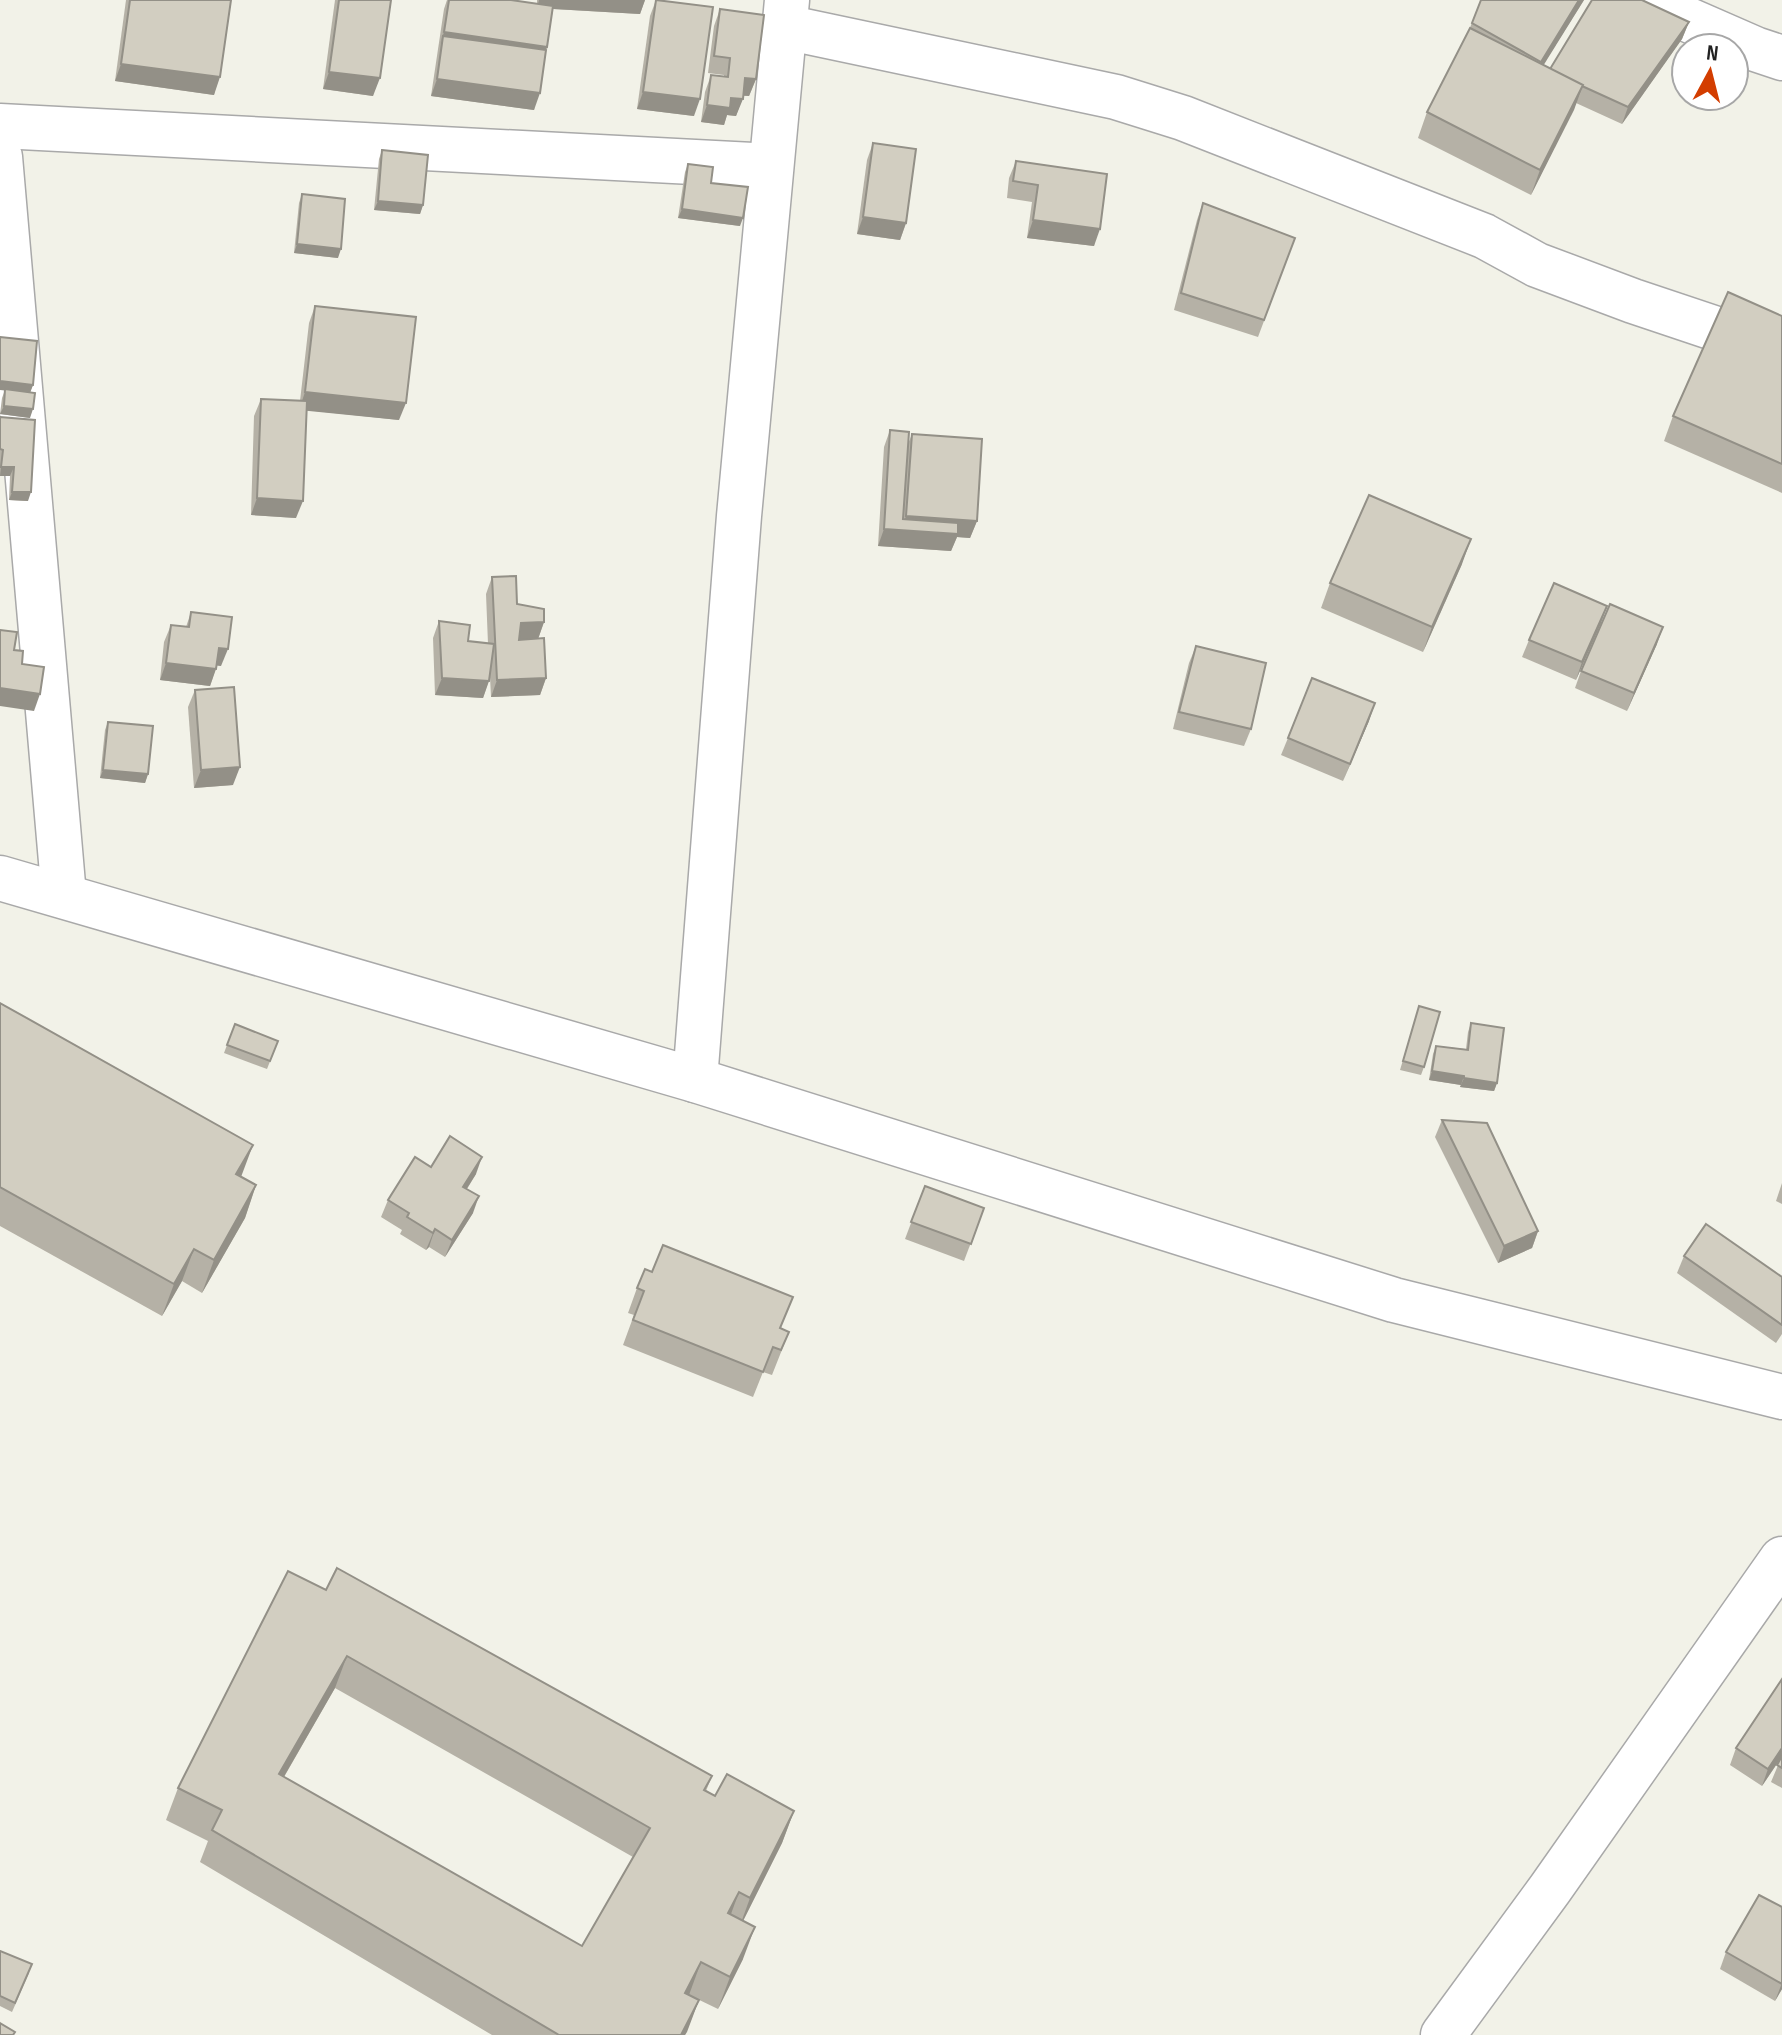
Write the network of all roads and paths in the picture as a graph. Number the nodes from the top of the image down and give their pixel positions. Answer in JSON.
{"nodes":[{"id":1,"x":1643,"y":0,"type":"edge"},
{"id":2,"x":786,"y":13,"type":"edge"},
{"id":3,"x":1782,"y":58,"type":"edge"},
{"id":4,"x":0,"y":126,"type":"edge"},
{"id":5,"x":0,"y":157,"type":"edge"},
{"id":6,"x":771,"y":166,"type":"junction"},
{"id":7,"x":1782,"y":351,"type":"edge"},
{"id":8,"x":0,"y":878,"type":"edge"},
{"id":9,"x":64,"y":896,"type":"junction"},
{"id":10,"x":695,"y":1080,"type":"junction"},
{"id":11,"x":1782,"y":1397,"type":"edge"},
{"id":12,"x":1782,"y":1559,"type":"edge"},
{"id":13,"x":1443,"y":2035,"type":"edge"}],
"edges":[{"from":1,"to":3,"type":"street"},
{"from":2,"to":6,"type":"street"},
{"from":2,"to":7,"type":"street"},
{"from":4,"to":6,"type":"street"},
{"from":5,"to":9,"type":"street"},
{"from":6,"to":10,"type":"street"},
{"from":8,"to":9,"type":"street"},
{"from":9,"to":10,"type":"street"},
{"from":10,"to":11,"type":"street"},
{"from":12,"to":13,"type":"street"}]}
